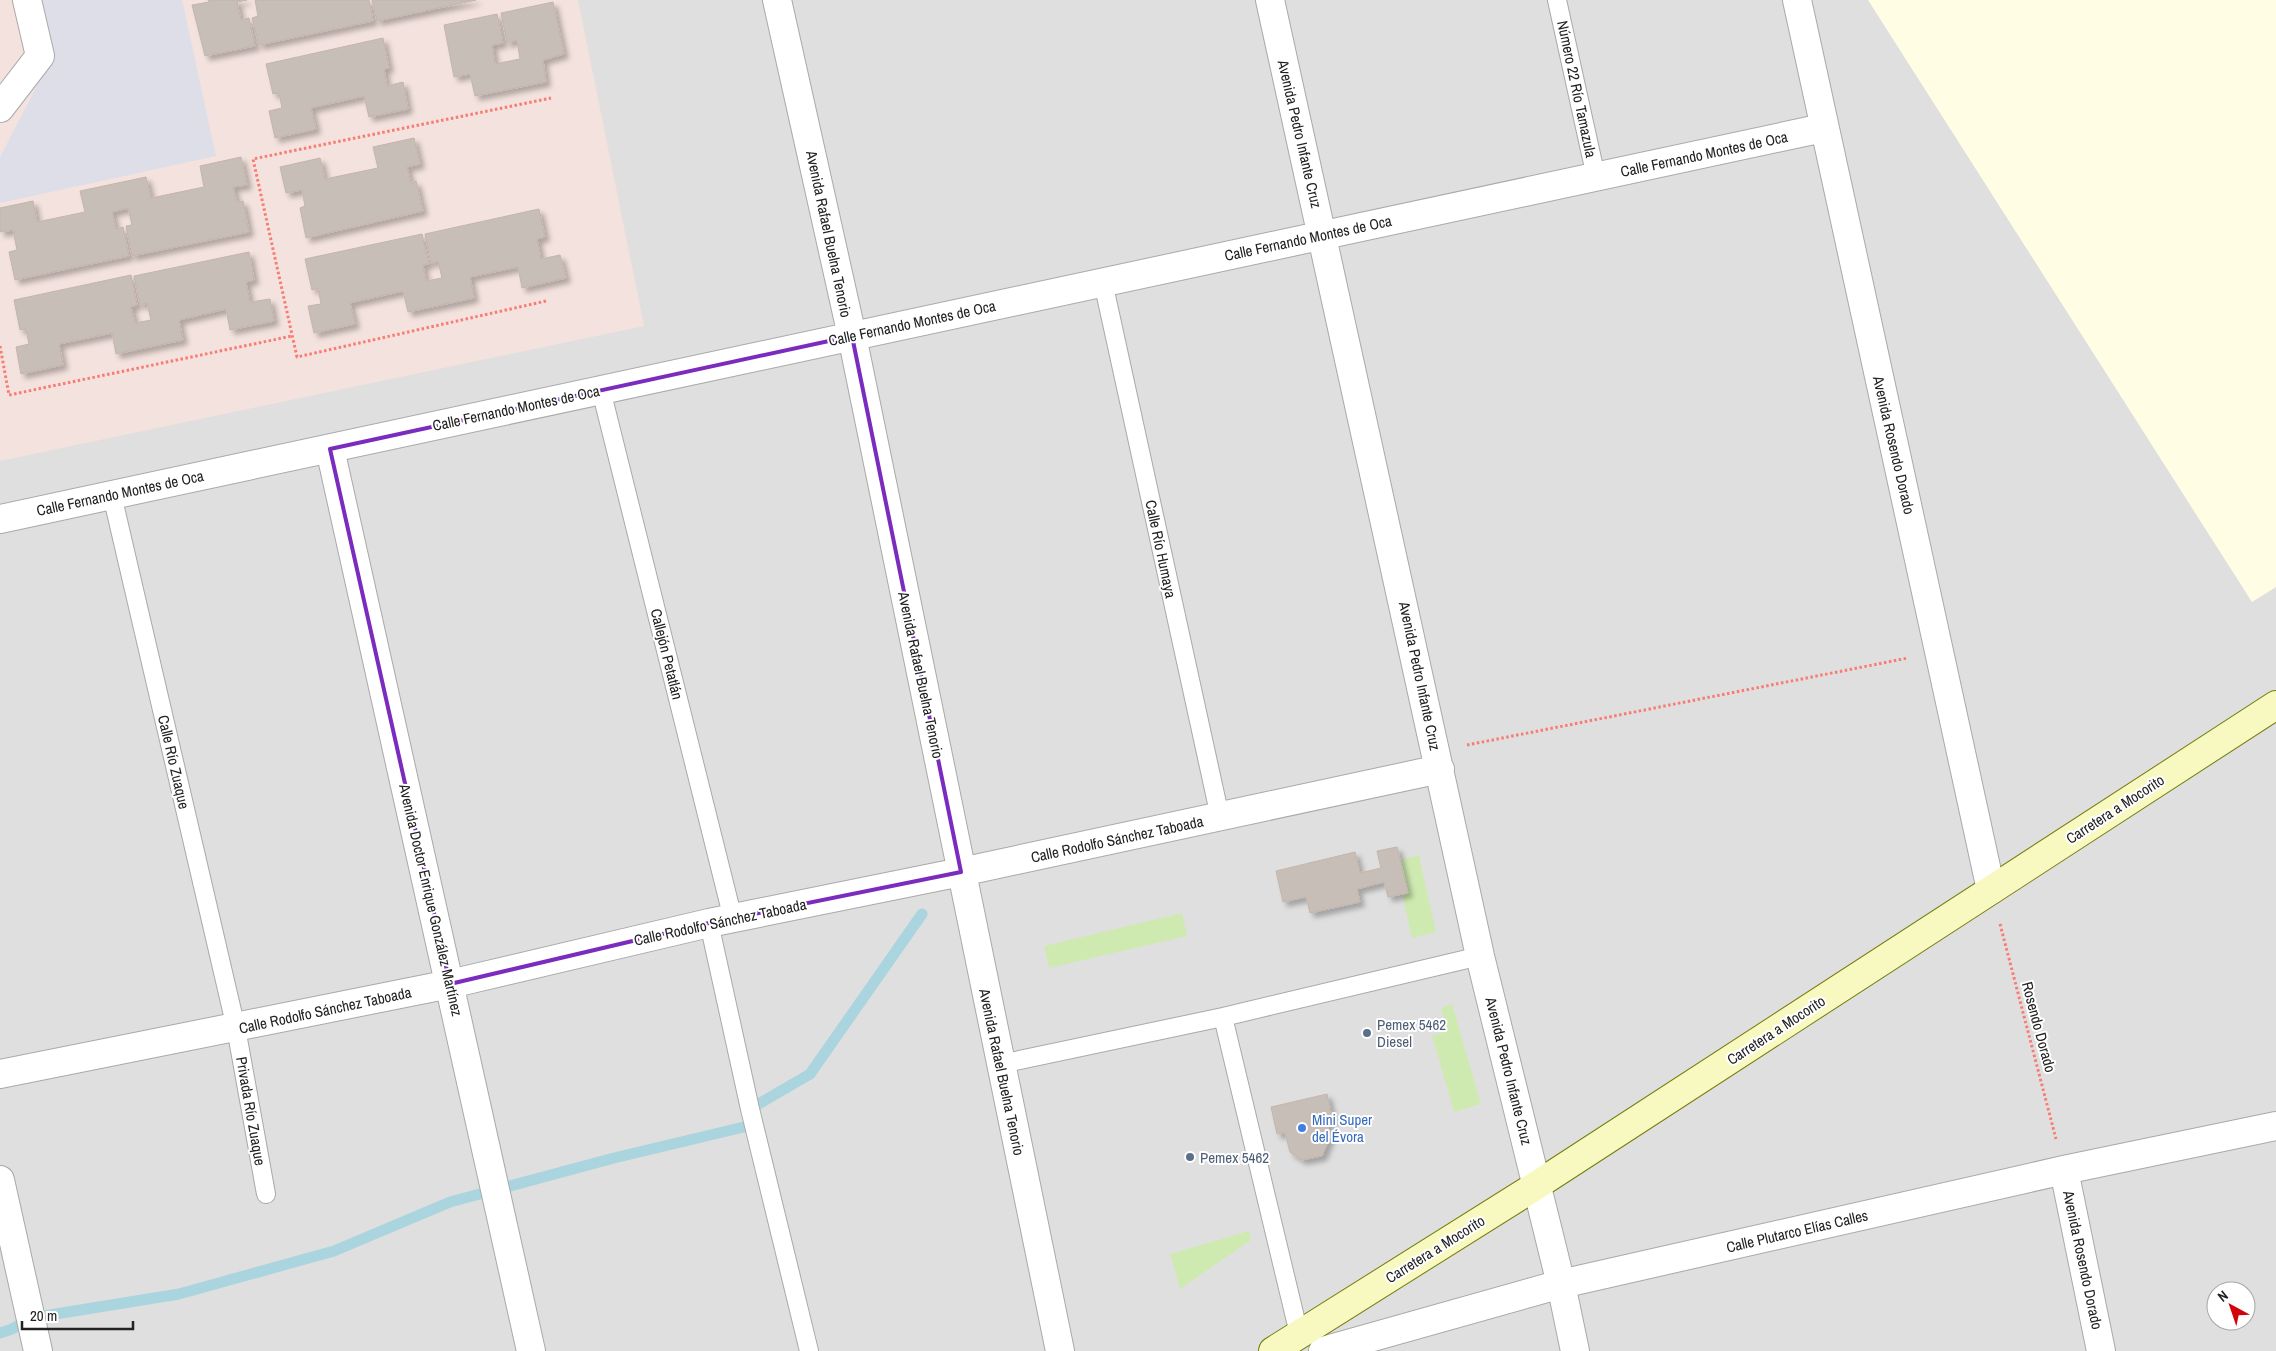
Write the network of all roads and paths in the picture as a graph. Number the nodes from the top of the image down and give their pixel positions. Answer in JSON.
{"nodes":[{"id":1,"x":27,"y":0,"type":"edge"},
{"id":2,"x":778,"y":0,"type":"edge"},
{"id":3,"x":1270,"y":0,"type":"edge"},
{"id":4,"x":1558,"y":0,"type":"edge"},
{"id":5,"x":1797,"y":0,"type":"edge"},
{"id":6,"x":551,"y":98,"type":"dead end"},
{"id":7,"x":0,"y":108,"type":"edge"},
{"id":8,"x":1823,"y":128,"type":"junction"},
{"id":9,"x":1596,"y":177,"type":"junction"},
{"id":10,"x":1322,"y":235,"type":"junction"},
{"id":11,"x":1103,"y":282,"type":"junction"},
{"id":12,"x":546,"y":301,"type":"dead end"},
{"id":13,"x":292,"y":336,"type":"junction"},
{"id":14,"x":852,"y":336,"type":"junction"},
{"id":15,"x":0,"y":346,"type":"edge"},
{"id":16,"x":600,"y":390,"type":"junction"},
{"id":17,"x":330,"y":449,"type":"junction"},
{"id":18,"x":112,"y":495,"type":"junction"},
{"id":19,"x":0,"y":519,"type":"edge"},
{"id":20,"x":1940,"y":652,"type":"junction"},
{"id":21,"x":2276,"y":705,"type":"edge"},
{"id":22,"x":1438,"y":760,"type":"junction"},
{"id":23,"x":1220,"y":817,"type":"junction"},
{"id":24,"x":961,"y":872,"type":"junction"},
{"id":25,"x":1991,"y":890,"type":"junction"},
{"id":26,"x":721,"y":921,"type":"junction"},
{"id":27,"x":1480,"y":956,"type":"junction"},
{"id":28,"x":450,"y":984,"type":"junction"},
{"id":29,"x":1223,"y":1017,"type":"junction"},
{"id":30,"x":236,"y":1028,"type":"junction"},
{"id":31,"x":1001,"y":1064,"type":"junction"},
{"id":32,"x":0,"y":1074,"type":"edge"},
{"id":33,"x":2276,"y":1126,"type":"edge"},
{"id":34,"x":2064,"y":1170,"type":"junction"},
{"id":35,"x":0,"y":1180,"type":"edge"},
{"id":36,"x":1537,"y":1185,"type":"junction"},
{"id":37,"x":266,"y":1194,"type":"dead end"},
{"id":38,"x":1562,"y":1284,"type":"junction"},
{"id":39,"x":1299,"y":1334,"type":"junction"},
{"id":40,"x":38,"y":1351,"type":"edge"},
{"id":41,"x":530,"y":1351,"type":"edge"},
{"id":42,"x":809,"y":1351,"type":"edge"},
{"id":43,"x":1060,"y":1351,"type":"edge"},
{"id":44,"x":1273,"y":1351,"type":"edge"},
{"id":45,"x":1323,"y":1351,"type":"edge"},
{"id":46,"x":1575,"y":1351,"type":"edge"},
{"id":47,"x":2101,"y":1351,"type":"edge"}],
"edges":[{"from":1,"to":7,"type":"street"},
{"from":2,"to":14,"type":"street","name":"Avenida Rafael Buelna Tenorio"},
{"from":3,"to":10,"type":"street","name":"Avenida Pedro Infante Cruz"},
{"from":4,"to":9,"type":"lane","name":"Número 22 Río Tamazula"},
{"from":5,"to":8,"type":"street","name":"Avenida Rosendo Dorado"},
{"from":6,"to":13,"type":"path"},
{"from":8,"to":9,"type":"street","name":"Calle Fernando Montes de Oca"},
{"from":8,"to":20,"type":"street","name":"Avenida Rosendo Dorado"},
{"from":9,"to":10,"type":"street","name":"Calle Fernando Montes de Oca"},
{"from":10,"to":11,"type":"street","name":"Calle Fernando Montes de Oca"},
{"from":10,"to":22,"type":"street","name":"Avenida Pedro Infante Cruz"},
{"from":11,"to":14,"type":"street","name":"Calle Fernando Montes de Oca"},
{"from":11,"to":23,"type":"lane","name":"Calle Río Humaya"},
{"from":12,"to":13,"type":"path"},
{"from":13,"to":15,"type":"path"},
{"from":14,"to":16,"type":"street","name":"Calle Fernando Montes de Oca"},
{"from":14,"to":24,"type":"street","name":"Avenida Rafael Buelna Tenorio"},
{"from":16,"to":17,"type":"street","name":"Calle Fernando Montes de Oca"},
{"from":16,"to":26,"type":"lane","name":"Callejón Petatlán"},
{"from":17,"to":18,"type":"street","name":"Calle Fernando Montes de Oca"},
{"from":17,"to":28,"type":"street","name":"Avenida Doctor Enrique González Martínez"},
{"from":18,"to":19,"type":"street","name":"Calle Fernando Montes de Oca"},
{"from":18,"to":30,"type":"lane","name":"Calle Río Zuaque"},
{"from":20,"to":22,"type":"path"},
{"from":20,"to":25,"type":"street","name":"Avenida Rosendo Dorado"},
{"from":21,"to":25,"type":"main road","name":"Carretera a Mocorito"},
{"from":22,"to":23,"type":"street","name":"Calle Rodolfo Sánchez Taboada"},
{"from":22,"to":27,"type":"street","name":"Avenida Pedro Infante Cruz"},
{"from":23,"to":24,"type":"street","name":"Calle Rodolfo Sánchez Taboada"},
{"from":24,"to":26,"type":"street","name":"Calle Rodolfo Sánchez Taboada"},
{"from":24,"to":31,"type":"street","name":"Avenida Rafael Buelna Tenorio"},
{"from":25,"to":34,"type":"path","name":"Rosendo Dorado"},
{"from":25,"to":36,"type":"main road","name":"Carretera a Mocorito"},
{"from":26,"to":28,"type":"street","name":"Calle Rodolfo Sánchez Taboada"},
{"from":26,"to":42,"type":"lane","name":"Callejón Petatlán"},
{"from":27,"to":29,"type":"lane"},
{"from":27,"to":36,"type":"street","name":"Avenida Pedro Infante Cruz"},
{"from":28,"to":30,"type":"street","name":"Calle Rodolfo Sánchez Taboada"},
{"from":28,"to":41,"type":"street","name":"Avenida Doctor Enrique González Martínez"},
{"from":29,"to":31,"type":"lane"},
{"from":29,"to":39,"type":"lane"},
{"from":30,"to":32,"type":"street","name":"Calle Rodolfo Sánchez Taboada"},
{"from":30,"to":37,"type":"lane","name":"Privada Río Zuaque"},
{"from":31,"to":43,"type":"street","name":"Avenida Rafael Buelna Tenorio"},
{"from":33,"to":34,"type":"street","name":"Calle Plutarco Elías Calles"},
{"from":34,"to":38,"type":"street","name":"Calle Plutarco Elías Calles"},
{"from":34,"to":47,"type":"street","name":"Avenida Rosendo Dorado"},
{"from":35,"to":40,"type":"street"},
{"from":36,"to":38,"type":"street","name":"Avenida Pedro Infante Cruz"},
{"from":36,"to":39,"type":"main road","name":"Carretera a Mocorito"},
{"from":38,"to":45,"type":"street","name":"Calle Plutarco Elías Calles"},
{"from":38,"to":46,"type":"street","name":"Avenida Pedro Infante Cruz"},
{"from":39,"to":44,"type":"main road","name":"Carretera a Mocorito"}]}
